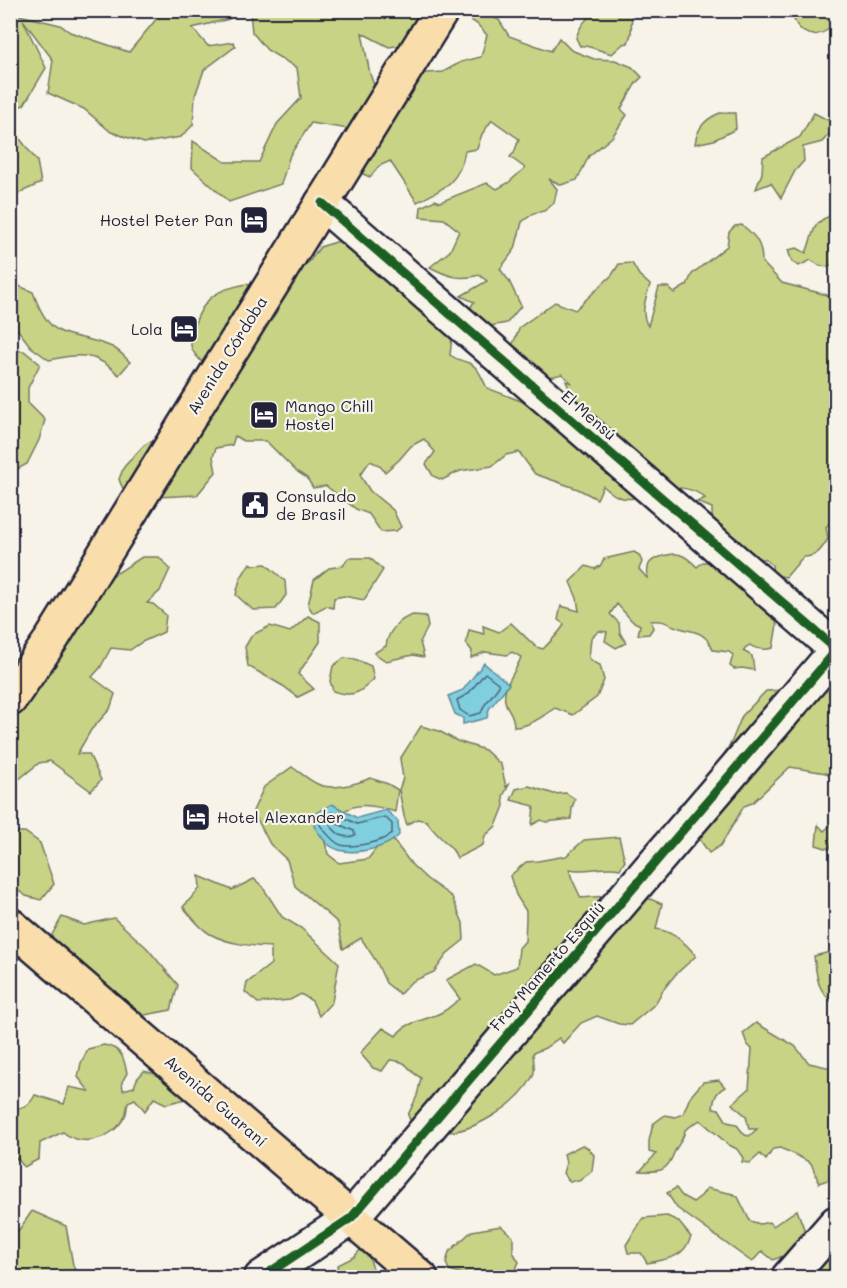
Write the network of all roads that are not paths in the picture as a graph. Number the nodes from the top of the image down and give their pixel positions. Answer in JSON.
{"nodes":[{"id":1,"x":442,"y":10,"type":"edge"},
{"id":2,"x":322,"y":203,"type":"junction"},
{"id":3,"x":837,"y":650,"type":"edge"},
{"id":4,"x":10,"y":699,"type":"edge"},
{"id":5,"x":10,"y":925,"type":"edge"},
{"id":6,"x":351,"y":1218,"type":"junction"},
{"id":7,"x":837,"y":1223,"type":"edge"},
{"id":8,"x":261,"y":1278,"type":"edge"},
{"id":9,"x":421,"y":1278,"type":"edge"},
{"id":10,"x":788,"y":1278,"type":"edge"}],
"edges":[{"from":1,"to":2,"type":"main road","name":"Avenida Córdoba"},
{"from":2,"to":3,"type":"street","name":"El Mensú"},
{"from":2,"to":4,"type":"main road","name":"Avenida Córdoba"},
{"from":3,"to":6,"type":"street","name":"Fray Mamerto Esquiú"},
{"from":5,"to":6,"type":"main road","name":"Avenida Guaraní"},
{"from":6,"to":8,"type":"street","name":"Fray Mamerto Esquiú"},
{"from":6,"to":9,"type":"main road","name":"Avenida Guaraní"},
{"from":7,"to":10,"type":"street"}]}
